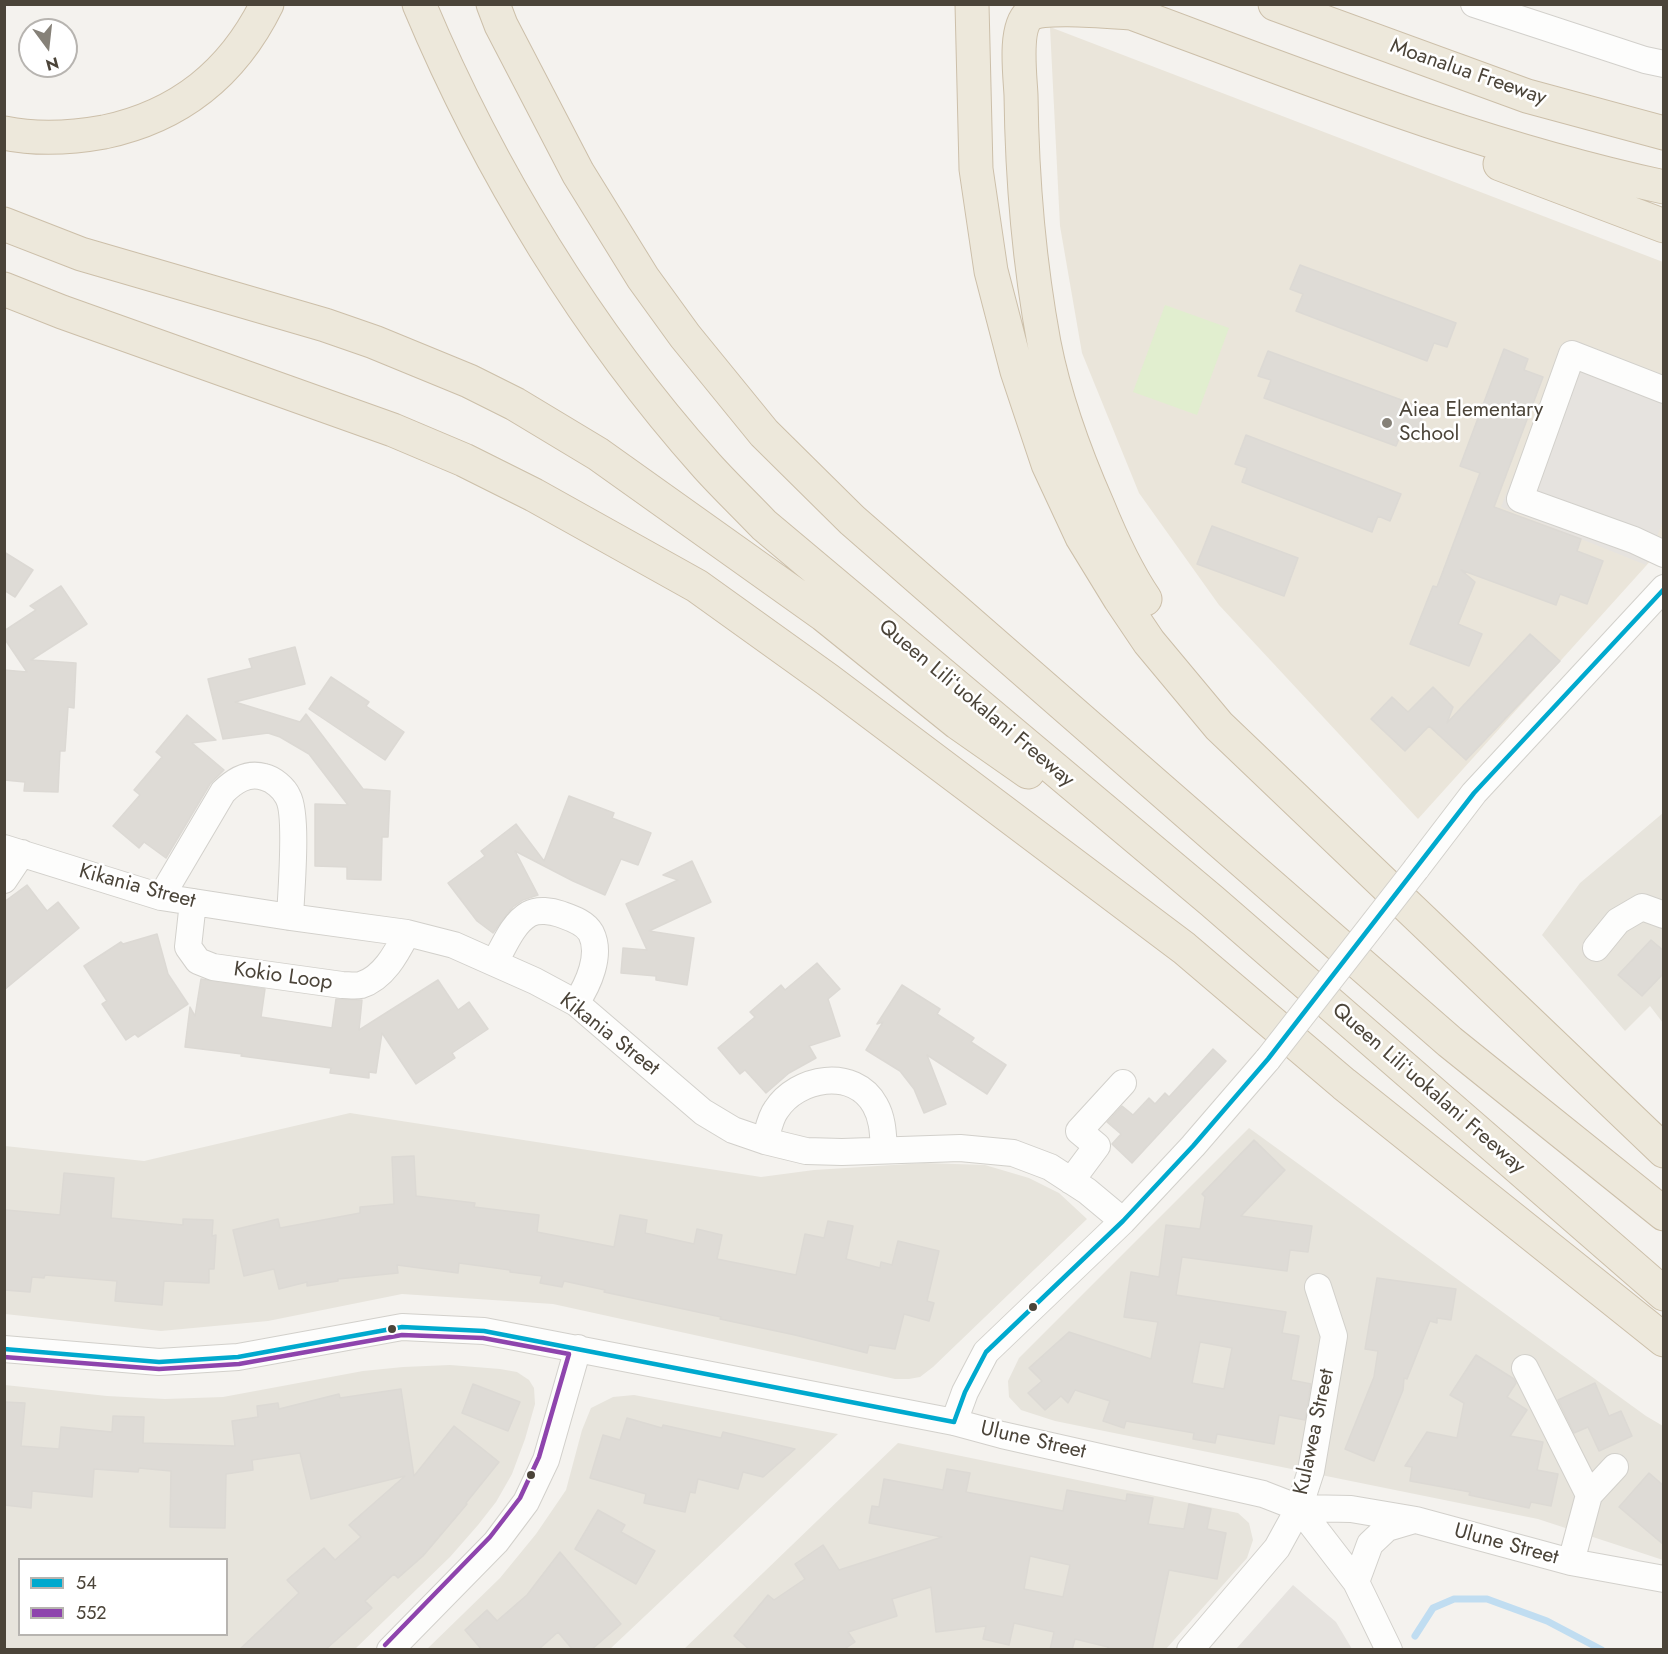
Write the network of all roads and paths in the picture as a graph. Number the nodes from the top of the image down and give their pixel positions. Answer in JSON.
{"nodes":[{"id":1,"x":267,"y":4,"type":"edge"},
{"id":2,"x":419,"y":4,"type":"edge"},
{"id":3,"x":493,"y":4,"type":"edge"},
{"id":4,"x":517,"y":4,"type":"edge"},
{"id":5,"x":1275,"y":4,"type":"edge"},
{"id":6,"x":1302,"y":4,"type":"edge"},
{"id":7,"x":1474,"y":4,"type":"edge"},
{"id":8,"x":1120,"y":9,"type":"edge"},
{"id":9,"x":971,"y":15,"type":"edge"},
{"id":10,"x":1354,"y":33,"type":"junction"},
{"id":11,"x":1664,"y":64,"type":"edge"},
{"id":12,"x":1326,"y":85,"type":"junction"},
{"id":13,"x":4,"y":133,"type":"edge"},
{"id":14,"x":1664,"y":134,"type":"edge"},
{"id":15,"x":578,"y":173,"type":"junction"},
{"id":16,"x":1664,"y":187,"type":"edge"},
{"id":17,"x":4,"y":224,"type":"edge"},
{"id":18,"x":1664,"y":226,"type":"edge"},
{"id":19,"x":4,"y":289,"type":"edge"},
{"id":20,"x":1664,"y":390,"type":"edge"},
{"id":21,"x":1664,"y":554,"type":"edge"},
{"id":22,"x":1664,"y":588,"type":"edge"},
{"id":23,"x":13,"y":850,"type":"edge"},
{"id":24,"x":4,"y":880,"type":"edge"},
{"id":25,"x":161,"y":897,"type":"junction"},
{"id":26,"x":1212,"y":901,"type":"junction"},
{"id":27,"x":193,"y":902,"type":"junction"},
{"id":28,"x":1410,"y":909,"type":"junction"},
{"id":29,"x":1664,"y":915,"type":"edge"},
{"id":30,"x":290,"y":917,"type":"junction"},
{"id":31,"x":407,"y":933,"type":"junction"},
{"id":32,"x":1596,"y":948,"type":"dead end"},
{"id":33,"x":495,"y":962,"type":"junction"},
{"id":34,"x":576,"y":1003,"type":"junction"},
{"id":35,"x":1123,"y":1083,"type":"dead end"},
{"id":36,"x":765,"y":1141,"type":"junction"},
{"id":37,"x":884,"y":1150,"type":"junction"},
{"id":38,"x":1664,"y":1151,"type":"edge"},
{"id":39,"x":1071,"y":1181,"type":"junction"},
{"id":40,"x":1664,"y":1214,"type":"edge"},
{"id":41,"x":1123,"y":1221,"type":"junction"},
{"id":42,"x":1318,"y":1287,"type":"dead end"},
{"id":43,"x":1664,"y":1294,"type":"edge"},
{"id":44,"x":1664,"y":1340,"type":"edge"},
{"id":45,"x":578,"y":1348,"type":"junction"},
{"id":46,"x":4,"y":1349,"type":"edge"},
{"id":47,"x":1526,"y":1368,"type":"dead end"},
{"id":48,"x":954,"y":1422,"type":"junction"},
{"id":49,"x":1615,"y":1467,"type":"dead end"},
{"id":50,"x":1589,"y":1495,"type":"junction"},
{"id":51,"x":1299,"y":1508,"type":"junction"},
{"id":52,"x":1416,"y":1520,"type":"junction"},
{"id":53,"x":1572,"y":1562,"type":"junction"},
{"id":54,"x":1664,"y":1579,"type":"edge"},
{"id":55,"x":1356,"y":1582,"type":"junction"},
{"id":56,"x":390,"y":1650,"type":"edge"},
{"id":57,"x":1190,"y":1650,"type":"edge"},
{"id":58,"x":1389,"y":1650,"type":"edge"}],
"edges":[{"from":1,"to":13,"type":"highway"},
{"from":2,"to":26,"type":"highway","name":"Queen Liliʻuokalani Freeway"},
{"from":3,"to":15,"type":"highway"},
{"from":4,"to":15,"type":"highway"},
{"from":5,"to":10,"type":"highway","name":"Moanalua Freeway"},
{"from":6,"to":10,"type":"highway"},
{"from":7,"to":11,"type":"street"},
{"from":8,"to":12,"type":"highway"},
{"from":8,"to":28,"type":"highway"},
{"from":9,"to":28,"type":"highway"},
{"from":10,"to":14,"type":"highway","name":"Moanalua Freeway"},
{"from":12,"to":16,"type":"highway"},
{"from":12,"to":18,"type":"highway"},
{"from":15,"to":40,"type":"highway"},
{"from":17,"to":26,"type":"highway"},
{"from":19,"to":44,"type":"highway"},
{"from":20,"to":21,"type":"street"},
{"from":22,"to":41,"type":"street","bridge":true},
{"from":23,"to":24,"type":"street"},
{"from":23,"to":25,"type":"street","name":"Kikania Street"},
{"from":25,"to":27,"type":"street","name":"Kikania Street"},
{"from":25,"to":30,"type":"street"},
{"from":26,"to":43,"type":"highway","name":"Queen Liliʻuokalani Freeway"},
{"from":27,"to":30,"type":"street","name":"Kikania Street"},
{"from":27,"to":31,"type":"street","name":"Kokio Loop"},
{"from":28,"to":38,"type":"highway"},
{"from":29,"to":32,"type":"street"},
{"from":30,"to":31,"type":"street","name":"Kikania Street"},
{"from":31,"to":33,"type":"street","name":"Kikania Street"},
{"from":33,"to":34,"type":"street","name":"Kikania Street"},
{"from":33,"to":34,"type":"street"},
{"from":34,"to":36,"type":"street","name":"Kikania Street"},
{"from":35,"to":39,"type":"street"},
{"from":36,"to":37,"type":"street","name":"Kikania Street"},
{"from":36,"to":37,"type":"street"},
{"from":37,"to":39,"type":"street","name":"Kikania Street"},
{"from":39,"to":41,"type":"street","name":"Kikania Street"},
{"from":41,"to":48,"type":"street"},
{"from":42,"to":51,"type":"street","name":"Kulawea Street"},
{"from":45,"to":46,"type":"street","name":"Ulune Street"},
{"from":45,"to":48,"type":"street","name":"Ulune Street"},
{"from":45,"to":56,"type":"street"},
{"from":47,"to":50,"type":"street"},
{"from":48,"to":51,"type":"street","name":"Ulune Street"},
{"from":49,"to":50,"type":"street"},
{"from":50,"to":53,"type":"street"},
{"from":51,"to":52,"type":"street","name":"Ulune Street"},
{"from":51,"to":55,"type":"street"},
{"from":51,"to":57,"type":"street","name":"Kulawea Street"},
{"from":52,"to":53,"type":"street","name":"Ulune Street"},
{"from":52,"to":55,"type":"street"},
{"from":53,"to":54,"type":"street","name":"Ulune Street"},
{"from":55,"to":58,"type":"street"}]}
